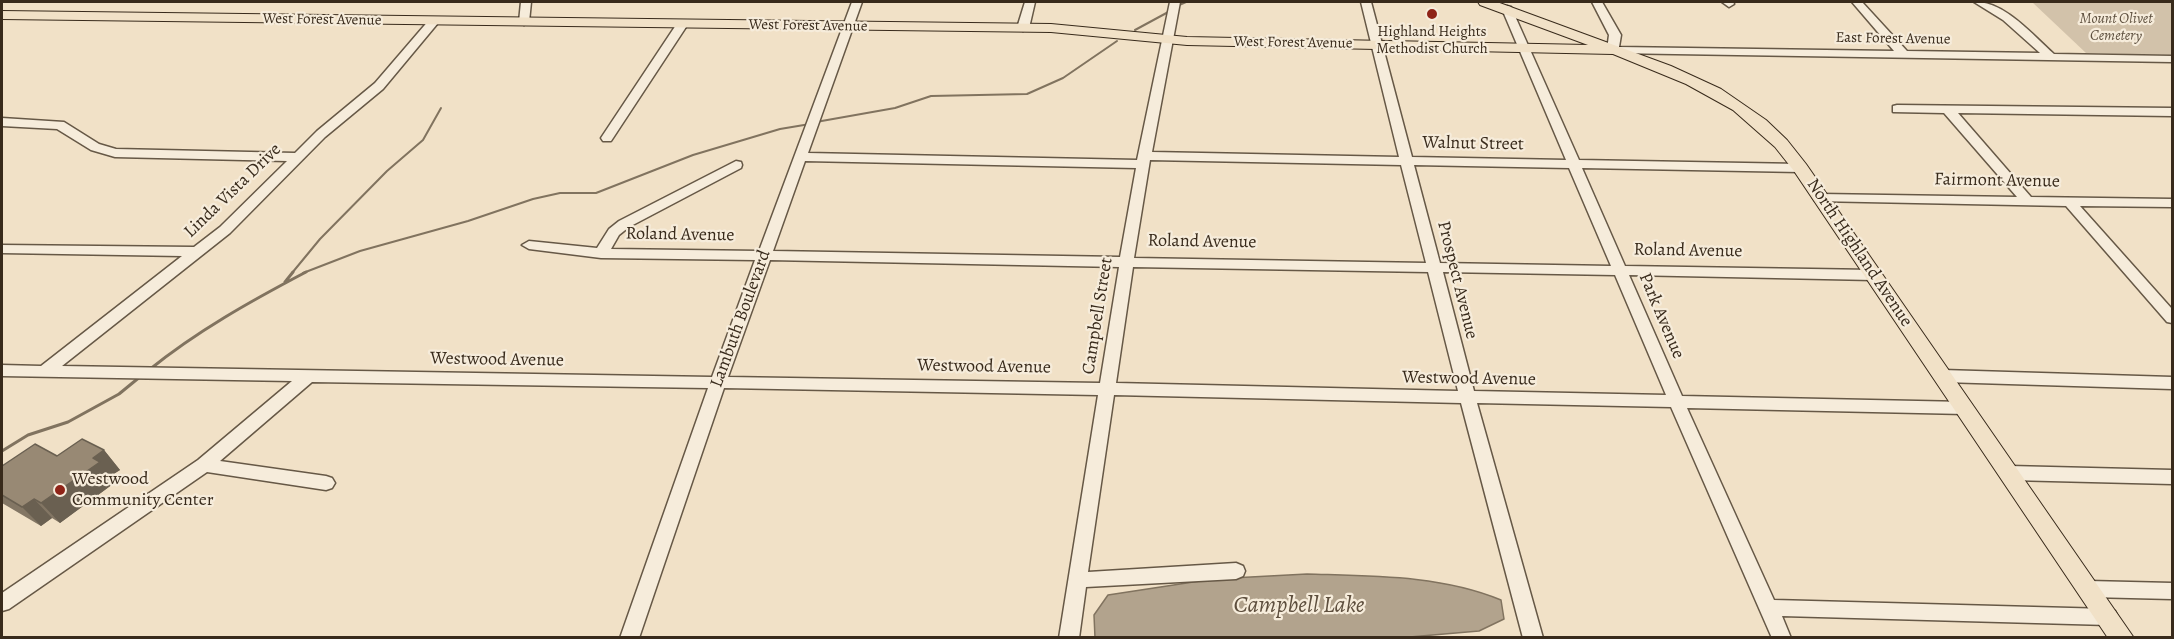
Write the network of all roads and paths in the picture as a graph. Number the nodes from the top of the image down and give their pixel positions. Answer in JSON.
{"nodes":[{"id":1,"x":526,"y":2,"type":"edge"},
{"id":2,"x":857,"y":2,"type":"edge"},
{"id":3,"x":1030,"y":2,"type":"edge"},
{"id":4,"x":1366,"y":2,"type":"edge"},
{"id":5,"x":1485,"y":2,"type":"edge"},
{"id":6,"x":1598,"y":2,"type":"edge"},
{"id":7,"x":1857,"y":2,"type":"edge"},
{"id":8,"x":1978,"y":2,"type":"edge"},
{"id":9,"x":1174,"y":3,"type":"edge"},
{"id":10,"x":1507,"y":9,"type":"junction"},
{"id":11,"x":2,"y":15,"type":"edge"},
{"id":12,"x":434,"y":21,"type":"junction"},
{"id":13,"x":524,"y":22,"type":"junction"},
{"id":14,"x":682,"y":24,"type":"junction"},
{"id":15,"x":849,"y":26,"type":"junction"},
{"id":16,"x":1023,"y":28,"type":"junction"},
{"id":17,"x":1166,"y":40,"type":"junction"},
{"id":18,"x":1377,"y":45,"type":"junction"},
{"id":19,"x":1523,"y":48,"type":"junction"},
{"id":20,"x":1613,"y":50,"type":"junction"},
{"id":21,"x":1904,"y":55,"type":"junction"},
{"id":22,"x":2051,"y":57,"type":"junction"},
{"id":23,"x":2172,"y":59,"type":"edge"},
{"id":24,"x":1897,"y":109,"type":"dead end"},
{"id":25,"x":1948,"y":110,"type":"junction"},
{"id":26,"x":2172,"y":112,"type":"edge"},
{"id":27,"x":2,"y":122,"type":"edge"},
{"id":28,"x":607,"y":138,"type":"dead end"},
{"id":29,"x":296,"y":157,"type":"junction"},
{"id":30,"x":801,"y":157,"type":"junction"},
{"id":31,"x":1144,"y":160,"type":"junction"},
{"id":32,"x":1407,"y":161,"type":"junction"},
{"id":33,"x":1572,"y":164,"type":"junction"},
{"id":34,"x":736,"y":165,"type":"dead end"},
{"id":35,"x":1800,"y":168,"type":"junction"},
{"id":36,"x":1821,"y":198,"type":"junction"},
{"id":37,"x":2026,"y":199,"type":"junction"},
{"id":38,"x":2068,"y":200,"type":"junction"},
{"id":39,"x":2172,"y":203,"type":"edge"},
{"id":40,"x":530,"y":245,"type":"dead end"},
{"id":41,"x":2,"y":249,"type":"edge"},
{"id":42,"x":198,"y":252,"type":"junction"},
{"id":43,"x":601,"y":253,"type":"junction"},
{"id":44,"x":764,"y":256,"type":"junction"},
{"id":45,"x":1126,"y":261,"type":"junction"},
{"id":46,"x":1433,"y":266,"type":"junction"},
{"id":47,"x":1620,"y":269,"type":"junction"},
{"id":48,"x":1873,"y":275,"type":"junction"},
{"id":49,"x":2172,"y":318,"type":"edge"},
{"id":50,"x":2,"y":371,"type":"edge"},
{"id":51,"x":44,"y":372,"type":"junction"},
{"id":52,"x":1943,"y":376,"type":"junction"},
{"id":53,"x":307,"y":377,"type":"junction"},
{"id":54,"x":718,"y":382,"type":"junction"},
{"id":55,"x":2172,"y":383,"type":"edge"},
{"id":56,"x":1105,"y":389,"type":"junction"},
{"id":57,"x":1468,"y":399,"type":"junction"},
{"id":58,"x":1677,"y":403,"type":"junction"},
{"id":59,"x":1965,"y":408,"type":"junction"},
{"id":60,"x":204,"y":465,"type":"junction"},
{"id":61,"x":2010,"y":473,"type":"junction"},
{"id":62,"x":2172,"y":477,"type":"edge"},
{"id":63,"x":327,"y":483,"type":"dead end"},
{"id":64,"x":1236,"y":571,"type":"dead end"},
{"id":65,"x":1079,"y":580,"type":"junction"},
{"id":66,"x":2089,"y":589,"type":"junction"},
{"id":67,"x":2172,"y":591,"type":"edge"},
{"id":68,"x":2,"y":603,"type":"edge"},
{"id":69,"x":1770,"y":608,"type":"junction"},
{"id":70,"x":2108,"y":617,"type":"junction"},
{"id":71,"x":629,"y":638,"type":"edge"},
{"id":72,"x":1069,"y":638,"type":"edge"},
{"id":73,"x":1533,"y":638,"type":"edge"},
{"id":74,"x":1782,"y":638,"type":"edge"},
{"id":75,"x":2122,"y":638,"type":"edge"}],
"edges":[{"from":1,"to":13,"type":"street"},
{"from":2,"to":15,"type":"street","name":"Lambuth Boulevard"},
{"from":3,"to":16,"type":"street"},
{"from":4,"to":18,"type":"street","name":"Prospect Avenue"},
{"from":5,"to":10,"type":"main road","name":"North Highland Avenue"},
{"from":6,"to":20,"type":"street"},
{"from":7,"to":21,"type":"street"},
{"from":8,"to":22,"type":"street"},
{"from":9,"to":17,"type":"street","name":"Campbell Street"},
{"from":10,"to":19,"type":"street","name":"Park Avenue"},
{"from":10,"to":20,"type":"main road","name":"North Highland Avenue"},
{"from":11,"to":12,"type":"main road","name":"West Forest Avenue"},
{"from":12,"to":13,"type":"main road","name":"West Forest Avenue"},
{"from":12,"to":29,"type":"street","name":"Linda Vista Drive"},
{"from":13,"to":14,"type":"main road","name":"West Forest Avenue"},
{"from":14,"to":15,"type":"main road","name":"West Forest Avenue"},
{"from":14,"to":28,"type":"street"},
{"from":15,"to":16,"type":"main road","name":"West Forest Avenue"},
{"from":15,"to":30,"type":"street","name":"Lambuth Boulevard"},
{"from":16,"to":17,"type":"main road","name":"West Forest Avenue"},
{"from":17,"to":18,"type":"main road","name":"West Forest Avenue"},
{"from":17,"to":31,"type":"street","name":"Campbell Street"},
{"from":18,"to":19,"type":"main road","name":"West Forest Avenue"},
{"from":18,"to":32,"type":"street","name":"Prospect Avenue"},
{"from":19,"to":20,"type":"main road","name":"West Forest Avenue"},
{"from":19,"to":33,"type":"street","name":"Park Avenue"},
{"from":20,"to":21,"type":"street","name":"East Forest Avenue"},
{"from":20,"to":35,"type":"main road","name":"North Highland Avenue"},
{"from":21,"to":22,"type":"street","name":"East Forest Avenue"},
{"from":22,"to":23,"type":"street","name":"East Forest Avenue"},
{"from":24,"to":25,"type":"street"},
{"from":25,"to":26,"type":"street"},
{"from":25,"to":37,"type":"street"},
{"from":27,"to":29,"type":"street"},
{"from":29,"to":42,"type":"street","name":"Linda Vista Drive"},
{"from":30,"to":31,"type":"street","name":"Walnut Street"},
{"from":30,"to":44,"type":"street","name":"Lambuth Boulevard"},
{"from":31,"to":32,"type":"street","name":"Walnut Street"},
{"from":31,"to":45,"type":"street","name":"Campbell Street"},
{"from":32,"to":33,"type":"street","name":"Walnut Street"},
{"from":32,"to":46,"type":"street","name":"Prospect Avenue"},
{"from":33,"to":35,"type":"street","name":"Walnut Street"},
{"from":33,"to":47,"type":"street","name":"Park Avenue"},
{"from":34,"to":43,"type":"street"},
{"from":35,"to":36,"type":"main road","name":"North Highland Avenue"},
{"from":36,"to":37,"type":"street","name":"Fairmont Avenue"},
{"from":36,"to":48,"type":"main road","name":"North Highland Avenue"},
{"from":37,"to":38,"type":"street","name":"Fairmont Avenue"},
{"from":38,"to":39,"type":"street","name":"Fairmont Avenue"},
{"from":38,"to":49,"type":"street"},
{"from":40,"to":43,"type":"street","name":"Roland Avenue"},
{"from":41,"to":42,"type":"street"},
{"from":42,"to":51,"type":"street","name":"Linda Vista Drive"},
{"from":43,"to":44,"type":"street","name":"Roland Avenue"},
{"from":44,"to":45,"type":"street","name":"Roland Avenue"},
{"from":44,"to":54,"type":"street","name":"Lambuth Boulevard"},
{"from":45,"to":46,"type":"street","name":"Roland Avenue"},
{"from":45,"to":56,"type":"street","name":"Campbell Street"},
{"from":46,"to":47,"type":"street","name":"Roland Avenue"},
{"from":46,"to":57,"type":"street","name":"Prospect Avenue"},
{"from":47,"to":48,"type":"street","name":"Roland Avenue"},
{"from":47,"to":58,"type":"street","name":"Park Avenue"},
{"from":48,"to":52,"type":"main road","name":"North Highland Avenue"},
{"from":50,"to":51,"type":"street","name":"Westwood Avenue"},
{"from":51,"to":53,"type":"street","name":"Westwood Avenue"},
{"from":52,"to":55,"type":"street"},
{"from":52,"to":59,"type":"main road","name":"North Highland Avenue"},
{"from":53,"to":54,"type":"street","name":"Westwood Avenue"},
{"from":53,"to":60,"type":"street"},
{"from":54,"to":56,"type":"street","name":"Westwood Avenue"},
{"from":54,"to":71,"type":"street","name":"Lambuth Boulevard"},
{"from":56,"to":57,"type":"street","name":"Westwood Avenue"},
{"from":56,"to":65,"type":"street","name":"Campbell Street"},
{"from":57,"to":58,"type":"street","name":"Westwood Avenue"},
{"from":57,"to":73,"type":"street","name":"Prospect Avenue"},
{"from":58,"to":59,"type":"street","name":"Westwood Avenue"},
{"from":58,"to":69,"type":"street","name":"Park Avenue"},
{"from":59,"to":61,"type":"main road","name":"North Highland Avenue"},
{"from":60,"to":63,"type":"street"},
{"from":60,"to":68,"type":"street"},
{"from":61,"to":62,"type":"street"},
{"from":61,"to":66,"type":"main road","name":"North Highland Avenue"},
{"from":64,"to":65,"type":"street"},
{"from":65,"to":72,"type":"street","name":"Campbell Street"},
{"from":66,"to":67,"type":"street"},
{"from":66,"to":70,"type":"main road","name":"North Highland Avenue"},
{"from":69,"to":70,"type":"street"},
{"from":69,"to":74,"type":"street","name":"Park Avenue"},
{"from":70,"to":75,"type":"main road","name":"North Highland Avenue"}]}
